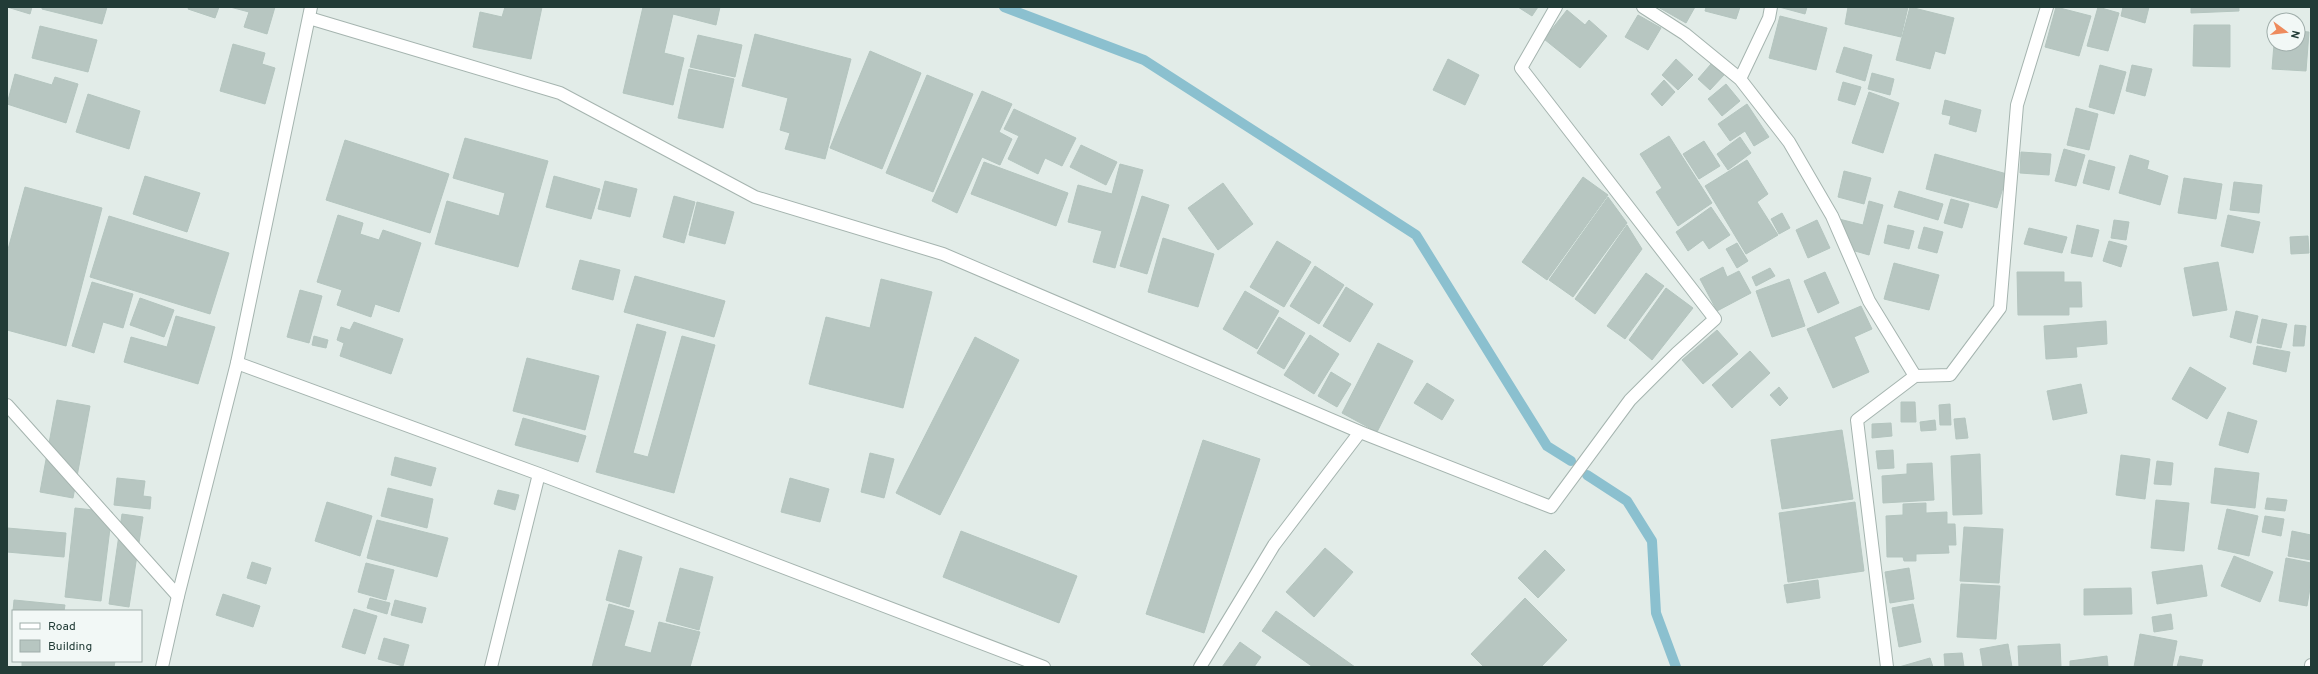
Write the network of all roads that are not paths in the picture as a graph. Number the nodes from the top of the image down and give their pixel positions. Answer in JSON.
{"nodes":[{"id":1,"x":1556,"y":7,"type":"edge"},
{"id":2,"x":1643,"y":7,"type":"edge"},
{"id":3,"x":1772,"y":7,"type":"edge"},
{"id":4,"x":2047,"y":7,"type":"edge"},
{"id":5,"x":310,"y":12,"type":"edge"},
{"id":6,"x":1740,"y":79,"type":"junction"},
{"id":7,"x":237,"y":363,"type":"junction"},
{"id":8,"x":1915,"y":376,"type":"junction"},
{"id":9,"x":7,"y":405,"type":"edge"},
{"id":10,"x":1360,"y":432,"type":"junction"},
{"id":11,"x":539,"y":474,"type":"junction"},
{"id":12,"x":178,"y":596,"type":"junction"},
{"id":13,"x":162,"y":667,"type":"edge"},
{"id":14,"x":491,"y":667,"type":"edge"},
{"id":15,"x":1044,"y":667,"type":"edge"},
{"id":16,"x":1200,"y":667,"type":"edge"},
{"id":17,"x":1887,"y":667,"type":"edge"}],
"edges":[{"from":1,"to":10,"type":"street"},
{"from":2,"to":6,"type":"street"},
{"from":3,"to":6,"type":"street"},
{"from":4,"to":8,"type":"street"},
{"from":5,"to":7,"type":"street"},
{"from":5,"to":10,"type":"street"},
{"from":6,"to":8,"type":"street"},
{"from":7,"to":11,"type":"street"},
{"from":7,"to":12,"type":"street"},
{"from":8,"to":17,"type":"street"},
{"from":9,"to":12,"type":"street"},
{"from":10,"to":16,"type":"street"},
{"from":11,"to":14,"type":"street"},
{"from":11,"to":15,"type":"street"},
{"from":12,"to":13,"type":"street"}]}
